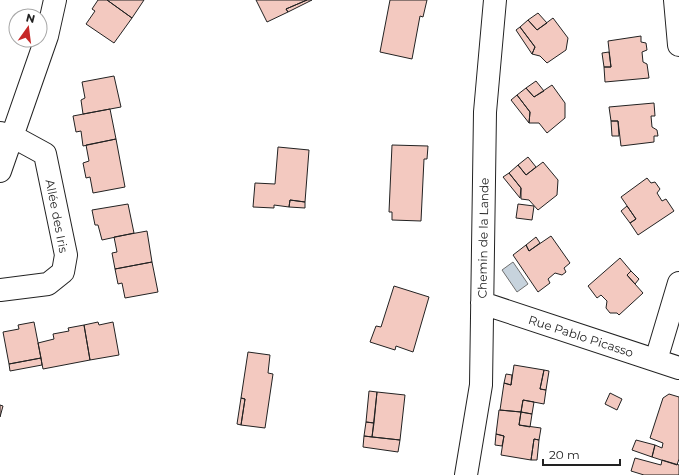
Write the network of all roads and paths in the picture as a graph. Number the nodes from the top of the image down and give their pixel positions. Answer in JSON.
{"nodes":[{"id":1,"x":55,"y":0,"type":"edge"},
{"id":2,"x":495,"y":0,"type":"edge"},
{"id":3,"x":676,"y":0,"type":"edge"},
{"id":4,"x":679,"y":45,"type":"edge"},
{"id":5,"x":6,"y":134,"type":"edge"},
{"id":6,"x":0,"y":171,"type":"edge"},
{"id":7,"x":679,"y":284,"type":"edge"},
{"id":8,"x":0,"y":290,"type":"edge"},
{"id":9,"x":482,"y":303,"type":"junction"},
{"id":10,"x":656,"y":360,"type":"junction"},
{"id":11,"x":679,"y":368,"type":"edge"},
{"id":12,"x":466,"y":475,"type":"edge"}],
"edges":[{"from":1,"to":5,"type":"street"},
{"from":2,"to":9,"type":"street","name":"Chemin de la Lande"},
{"from":3,"to":4,"type":"street"},
{"from":5,"to":6,"type":"street"},
{"from":5,"to":8,"type":"street","name":"Allée des Iris"},
{"from":7,"to":10,"type":"street"},
{"from":9,"to":10,"type":"street","name":"Rue Pablo Picasso"},
{"from":9,"to":12,"type":"street","name":"Chemin de la Lande"},
{"from":10,"to":11,"type":"street","name":"Rue Pablo Picasso"}]}
